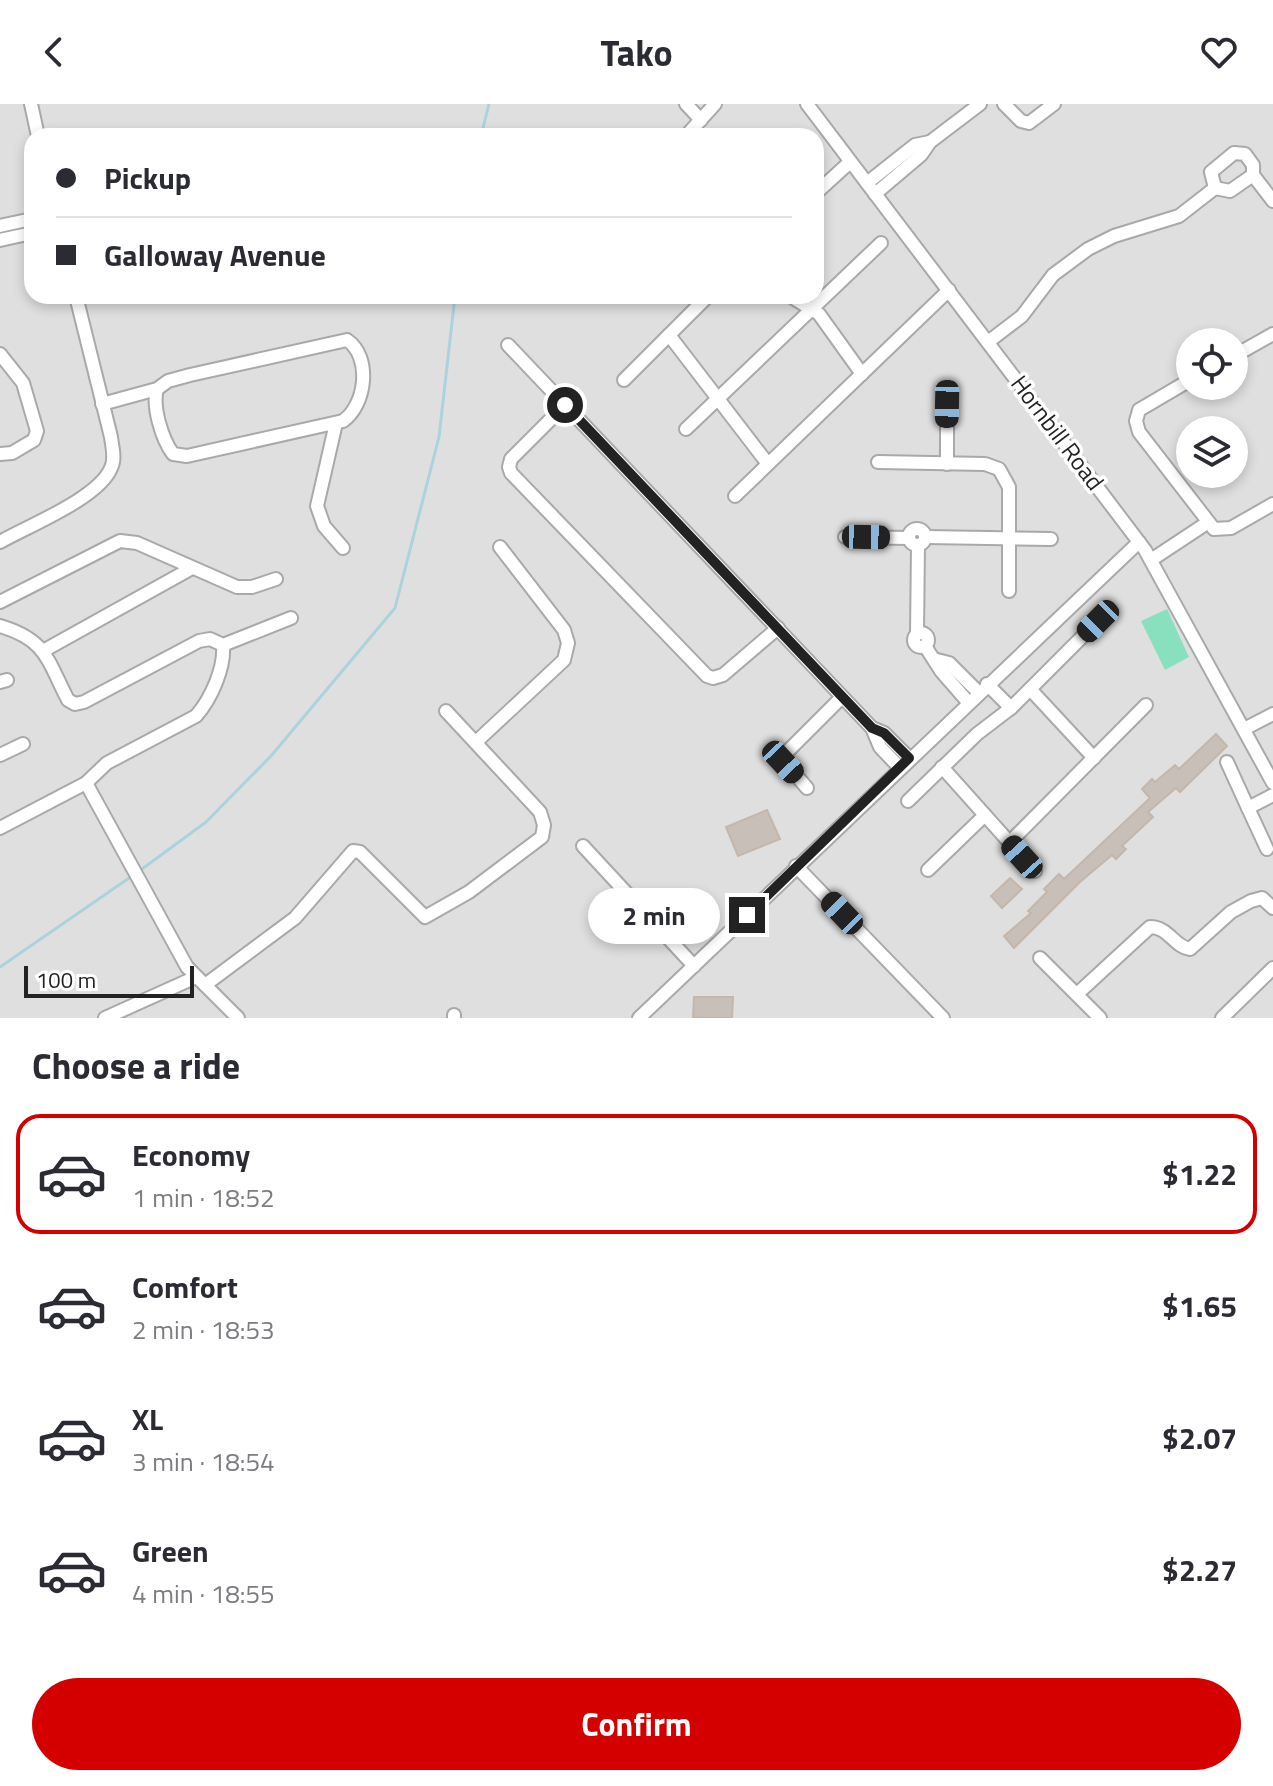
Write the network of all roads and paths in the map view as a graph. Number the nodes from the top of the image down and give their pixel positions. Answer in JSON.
{"nodes":[{"id":1,"x":31,"y":104,"type":"edge"},
{"id":2,"x":686,"y":104,"type":"edge"},
{"id":3,"x":807,"y":104,"type":"edge"},
{"id":4,"x":980,"y":104,"type":"edge"},
{"id":5,"x":1004,"y":104,"type":"edge"},
{"id":6,"x":717,"y":105,"type":"edge"},
{"id":7,"x":1049,"y":105,"type":"edge"},
{"id":8,"x":701,"y":120,"type":"junction"},
{"id":9,"x":36,"y":128,"type":"edge"},
{"id":10,"x":694,"y":128,"type":"edge"},
{"id":11,"x":850,"y":162,"type":"junction"},
{"id":12,"x":1253,"y":175,"type":"junction"},
{"id":13,"x":824,"y":186,"type":"edge"},
{"id":14,"x":1215,"y":188,"type":"junction"},
{"id":15,"x":871,"y":189,"type":"junction"},
{"id":16,"x":1273,"y":201,"type":"edge"},
{"id":17,"x":24,"y":221,"type":"edge"},
{"id":18,"x":0,"y":226,"type":"edge"},
{"id":19,"x":24,"y":235,"type":"edge"},
{"id":20,"x":0,"y":240,"type":"edge"},
{"id":21,"x":881,"y":243,"type":"dead end"},
{"id":22,"x":949,"y":290,"type":"junction"},
{"id":23,"x":824,"y":295,"type":"edge"},
{"id":24,"x":78,"y":304,"type":"edge"},
{"id":25,"x":700,"y":304,"type":"edge"},
{"id":26,"x":805,"y":304,"type":"edge"},
{"id":27,"x":814,"y":304,"type":"edge"},
{"id":28,"x":811,"y":307,"type":"junction"},
{"id":29,"x":1273,"y":334,"type":"edge"},
{"id":30,"x":669,"y":335,"type":"junction"},
{"id":31,"x":988,"y":342,"type":"junction"},
{"id":32,"x":508,"y":345,"type":"dead end"},
{"id":33,"x":1248,"y":348,"type":"edge"},
{"id":34,"x":0,"y":354,"type":"edge"},
{"id":35,"x":862,"y":374,"type":"junction"},
{"id":36,"x":624,"y":380,"type":"dead end"},
{"id":37,"x":1176,"y":388,"type":"edge"},
{"id":38,"x":157,"y":389,"type":"junction"},
{"id":39,"x":718,"y":397,"type":"junction"},
{"id":40,"x":102,"y":404,"type":"junction"},
{"id":41,"x":947,"y":404,"type":"dead end"},
{"id":42,"x":565,"y":405,"type":"junction"},
{"id":43,"x":336,"y":423,"type":"junction"},
{"id":44,"x":686,"y":429,"type":"dead end"},
{"id":45,"x":0,"y":454,"type":"edge"},
{"id":46,"x":878,"y":462,"type":"dead end"},
{"id":47,"x":768,"y":464,"type":"junction"},
{"id":48,"x":947,"y":464,"type":"junction"},
{"id":49,"x":735,"y":496,"type":"dead end"},
{"id":50,"x":1273,"y":504,"type":"edge"},
{"id":51,"x":1207,"y":523,"type":"junction"},
{"id":52,"x":845,"y":537,"type":"dead end"},
{"id":53,"x":1008,"y":538,"type":"junction"},
{"id":54,"x":1051,"y":539,"type":"dead end"},
{"id":55,"x":918,"y":540,"type":"junction"},
{"id":56,"x":0,"y":542,"type":"edge"},
{"id":57,"x":1139,"y":542,"type":"junction"},
{"id":58,"x":500,"y":547,"type":"dead end"},
{"id":59,"x":343,"y":548,"type":"dead end"},
{"id":60,"x":1151,"y":560,"type":"junction"},
{"id":61,"x":192,"y":568,"type":"junction"},
{"id":62,"x":276,"y":579,"type":"dead end"},
{"id":63,"x":1009,"y":591,"type":"dead end"},
{"id":64,"x":0,"y":602,"type":"edge"},
{"id":65,"x":291,"y":618,"type":"dead end"},
{"id":66,"x":1098,"y":621,"type":"dead end"},
{"id":67,"x":0,"y":626,"type":"edge"},
{"id":68,"x":778,"y":628,"type":"junction"},
{"id":69,"x":223,"y":645,"type":"junction"},
{"id":70,"x":43,"y":651,"type":"junction"},
{"id":71,"x":937,"y":660,"type":"junction"},
{"id":72,"x":983,"y":688,"type":"junction"},
{"id":73,"x":1030,"y":689,"type":"junction"},
{"id":74,"x":842,"y":697,"type":"junction"},
{"id":75,"x":968,"y":702,"type":"junction"},
{"id":76,"x":1146,"y":705,"type":"dead end"},
{"id":77,"x":1011,"y":708,"type":"junction"},
{"id":78,"x":446,"y":711,"type":"dead end"},
{"id":79,"x":1273,"y":714,"type":"edge"},
{"id":80,"x":1244,"y":729,"type":"junction"},
{"id":81,"x":476,"y":742,"type":"junction"},
{"id":82,"x":23,"y":744,"type":"dead end"},
{"id":83,"x":0,"y":755,"type":"edge"},
{"id":84,"x":1094,"y":758,"type":"junction"},
{"id":85,"x":1227,"y":762,"type":"dead end"},
{"id":86,"x":904,"y":763,"type":"junction"},
{"id":87,"x":942,"y":767,"type":"junction"},
{"id":88,"x":86,"y":783,"type":"junction"},
{"id":89,"x":1273,"y":783,"type":"edge"},
{"id":90,"x":807,"y":788,"type":"dead end"},
{"id":91,"x":1273,"y":795,"type":"edge"},
{"id":92,"x":908,"y":801,"type":"dead end"},
{"id":93,"x":1248,"y":808,"type":"junction"},
{"id":94,"x":985,"y":815,"type":"junction"},
{"id":95,"x":0,"y":828,"type":"edge"},
{"id":96,"x":1010,"y":842,"type":"junction"},
{"id":97,"x":583,"y":846,"type":"dead end"},
{"id":98,"x":1267,"y":849,"type":"dead end"},
{"id":99,"x":796,"y":866,"type":"junction"},
{"id":100,"x":928,"y":870,"type":"dead end"},
{"id":101,"x":1035,"y":871,"type":"dead end"},
{"id":102,"x":1270,"y":900,"type":"edge"},
{"id":103,"x":1040,"y":958,"type":"dead end"},
{"id":104,"x":694,"y":966,"type":"junction"},
{"id":105,"x":1273,"y":968,"type":"edge"},
{"id":106,"x":201,"y":981,"type":"junction"},
{"id":107,"x":1077,"y":994,"type":"junction"},
{"id":108,"x":105,"y":1018,"type":"edge"},
{"id":109,"x":238,"y":1018,"type":"edge"},
{"id":110,"x":639,"y":1018,"type":"edge"},
{"id":111,"x":943,"y":1018,"type":"edge"},
{"id":112,"x":1100,"y":1018,"type":"edge"},
{"id":113,"x":1222,"y":1018,"type":"edge"}],
"edges":[{"from":1,"to":9,"type":"street"},
{"from":2,"to":8,"type":"street"},
{"from":3,"to":11,"type":"street","name":"Hornbill Road"},
{"from":4,"to":15,"type":"street"},
{"from":5,"to":7,"type":"street"},
{"from":6,"to":8,"type":"street"},
{"from":8,"to":10,"type":"street"},
{"from":11,"to":13,"type":"street"},
{"from":11,"to":15,"type":"street","name":"Hornbill Road"},
{"from":12,"to":14,"type":"street"},
{"from":12,"to":14,"type":"street"},
{"from":12,"to":16,"type":"street"},
{"from":14,"to":31,"type":"street"},
{"from":15,"to":22,"type":"street","name":"Hornbill Road"},
{"from":17,"to":18,"type":"street"},
{"from":19,"to":20,"type":"street"},
{"from":21,"to":23,"type":"street"},
{"from":22,"to":31,"type":"street","name":"Hornbill Road"},
{"from":22,"to":35,"type":"street"},
{"from":24,"to":40,"type":"street"},
{"from":25,"to":30,"type":"street"},
{"from":26,"to":28,"type":"street"},
{"from":27,"to":28,"type":"street"},
{"from":28,"to":35,"type":"street"},
{"from":28,"to":39,"type":"street"},
{"from":29,"to":33,"type":"street"},
{"from":30,"to":36,"type":"street"},
{"from":30,"to":39,"type":"street"},
{"from":31,"to":57,"type":"street","name":"Hornbill Road"},
{"from":32,"to":42,"type":"street"},
{"from":34,"to":45,"type":"street"},
{"from":35,"to":47,"type":"street"},
{"from":37,"to":51,"type":"street"},
{"from":38,"to":40,"type":"street"},
{"from":38,"to":43,"type":"street"},
{"from":38,"to":43,"type":"street"},
{"from":39,"to":44,"type":"street"},
{"from":39,"to":47,"type":"street"},
{"from":40,"to":56,"type":"street"},
{"from":41,"to":48,"type":"street"},
{"from":42,"to":68,"type":"street"},
{"from":42,"to":68,"type":"street"},
{"from":43,"to":59,"type":"street"},
{"from":46,"to":48,"type":"street"},
{"from":47,"to":49,"type":"street"},
{"from":48,"to":53,"type":"street"},
{"from":50,"to":51,"type":"street"},
{"from":51,"to":60,"type":"street"},
{"from":52,"to":55,"type":"street"},
{"from":53,"to":54,"type":"street"},
{"from":53,"to":55,"type":"street"},
{"from":53,"to":63,"type":"street"},
{"from":55,"to":71,"type":"street"},
{"from":57,"to":60,"type":"street","name":"Hornbill Road"},
{"from":57,"to":72,"type":"street"},
{"from":58,"to":81,"type":"street"},
{"from":60,"to":80,"type":"street","name":"Hornbill Road"},
{"from":61,"to":62,"type":"street"},
{"from":61,"to":64,"type":"street"},
{"from":61,"to":70,"type":"street"},
{"from":65,"to":69,"type":"street"},
{"from":66,"to":73,"type":"street"},
{"from":67,"to":70,"type":"street"},
{"from":68,"to":74,"type":"street"},
{"from":69,"to":70,"type":"street"},
{"from":69,"to":88,"type":"street"},
{"from":71,"to":72,"type":"street"},
{"from":71,"to":75,"type":"street"},
{"from":72,"to":75,"type":"street"},
{"from":72,"to":77,"type":"street"},
{"from":73,"to":77,"type":"street"},
{"from":73,"to":84,"type":"street"},
{"from":74,"to":86,"type":"street"},
{"from":74,"to":90,"type":"street"},
{"from":75,"to":86,"type":"street"},
{"from":76,"to":84,"type":"street"},
{"from":77,"to":87,"type":"street"},
{"from":78,"to":81,"type":"street"},
{"from":79,"to":80,"type":"street"},
{"from":80,"to":89,"type":"street","name":"Hornbill Road"},
{"from":81,"to":106,"type":"street"},
{"from":82,"to":83,"type":"street"},
{"from":84,"to":96,"type":"street"},
{"from":85,"to":93,"type":"street"},
{"from":86,"to":99,"type":"street"},
{"from":87,"to":92,"type":"street"},
{"from":87,"to":94,"type":"street"},
{"from":88,"to":95,"type":"street"},
{"from":88,"to":106,"type":"street"},
{"from":91,"to":93,"type":"street"},
{"from":93,"to":98,"type":"street"},
{"from":94,"to":96,"type":"street"},
{"from":94,"to":100,"type":"street"},
{"from":96,"to":101,"type":"street"},
{"from":97,"to":104,"type":"street"},
{"from":99,"to":104,"type":"street"},
{"from":99,"to":111,"type":"street"},
{"from":102,"to":107,"type":"street"},
{"from":103,"to":107,"type":"street"},
{"from":104,"to":110,"type":"street"},
{"from":105,"to":113,"type":"street"},
{"from":106,"to":108,"type":"street"},
{"from":106,"to":109,"type":"street"},
{"from":107,"to":112,"type":"street"}]}
